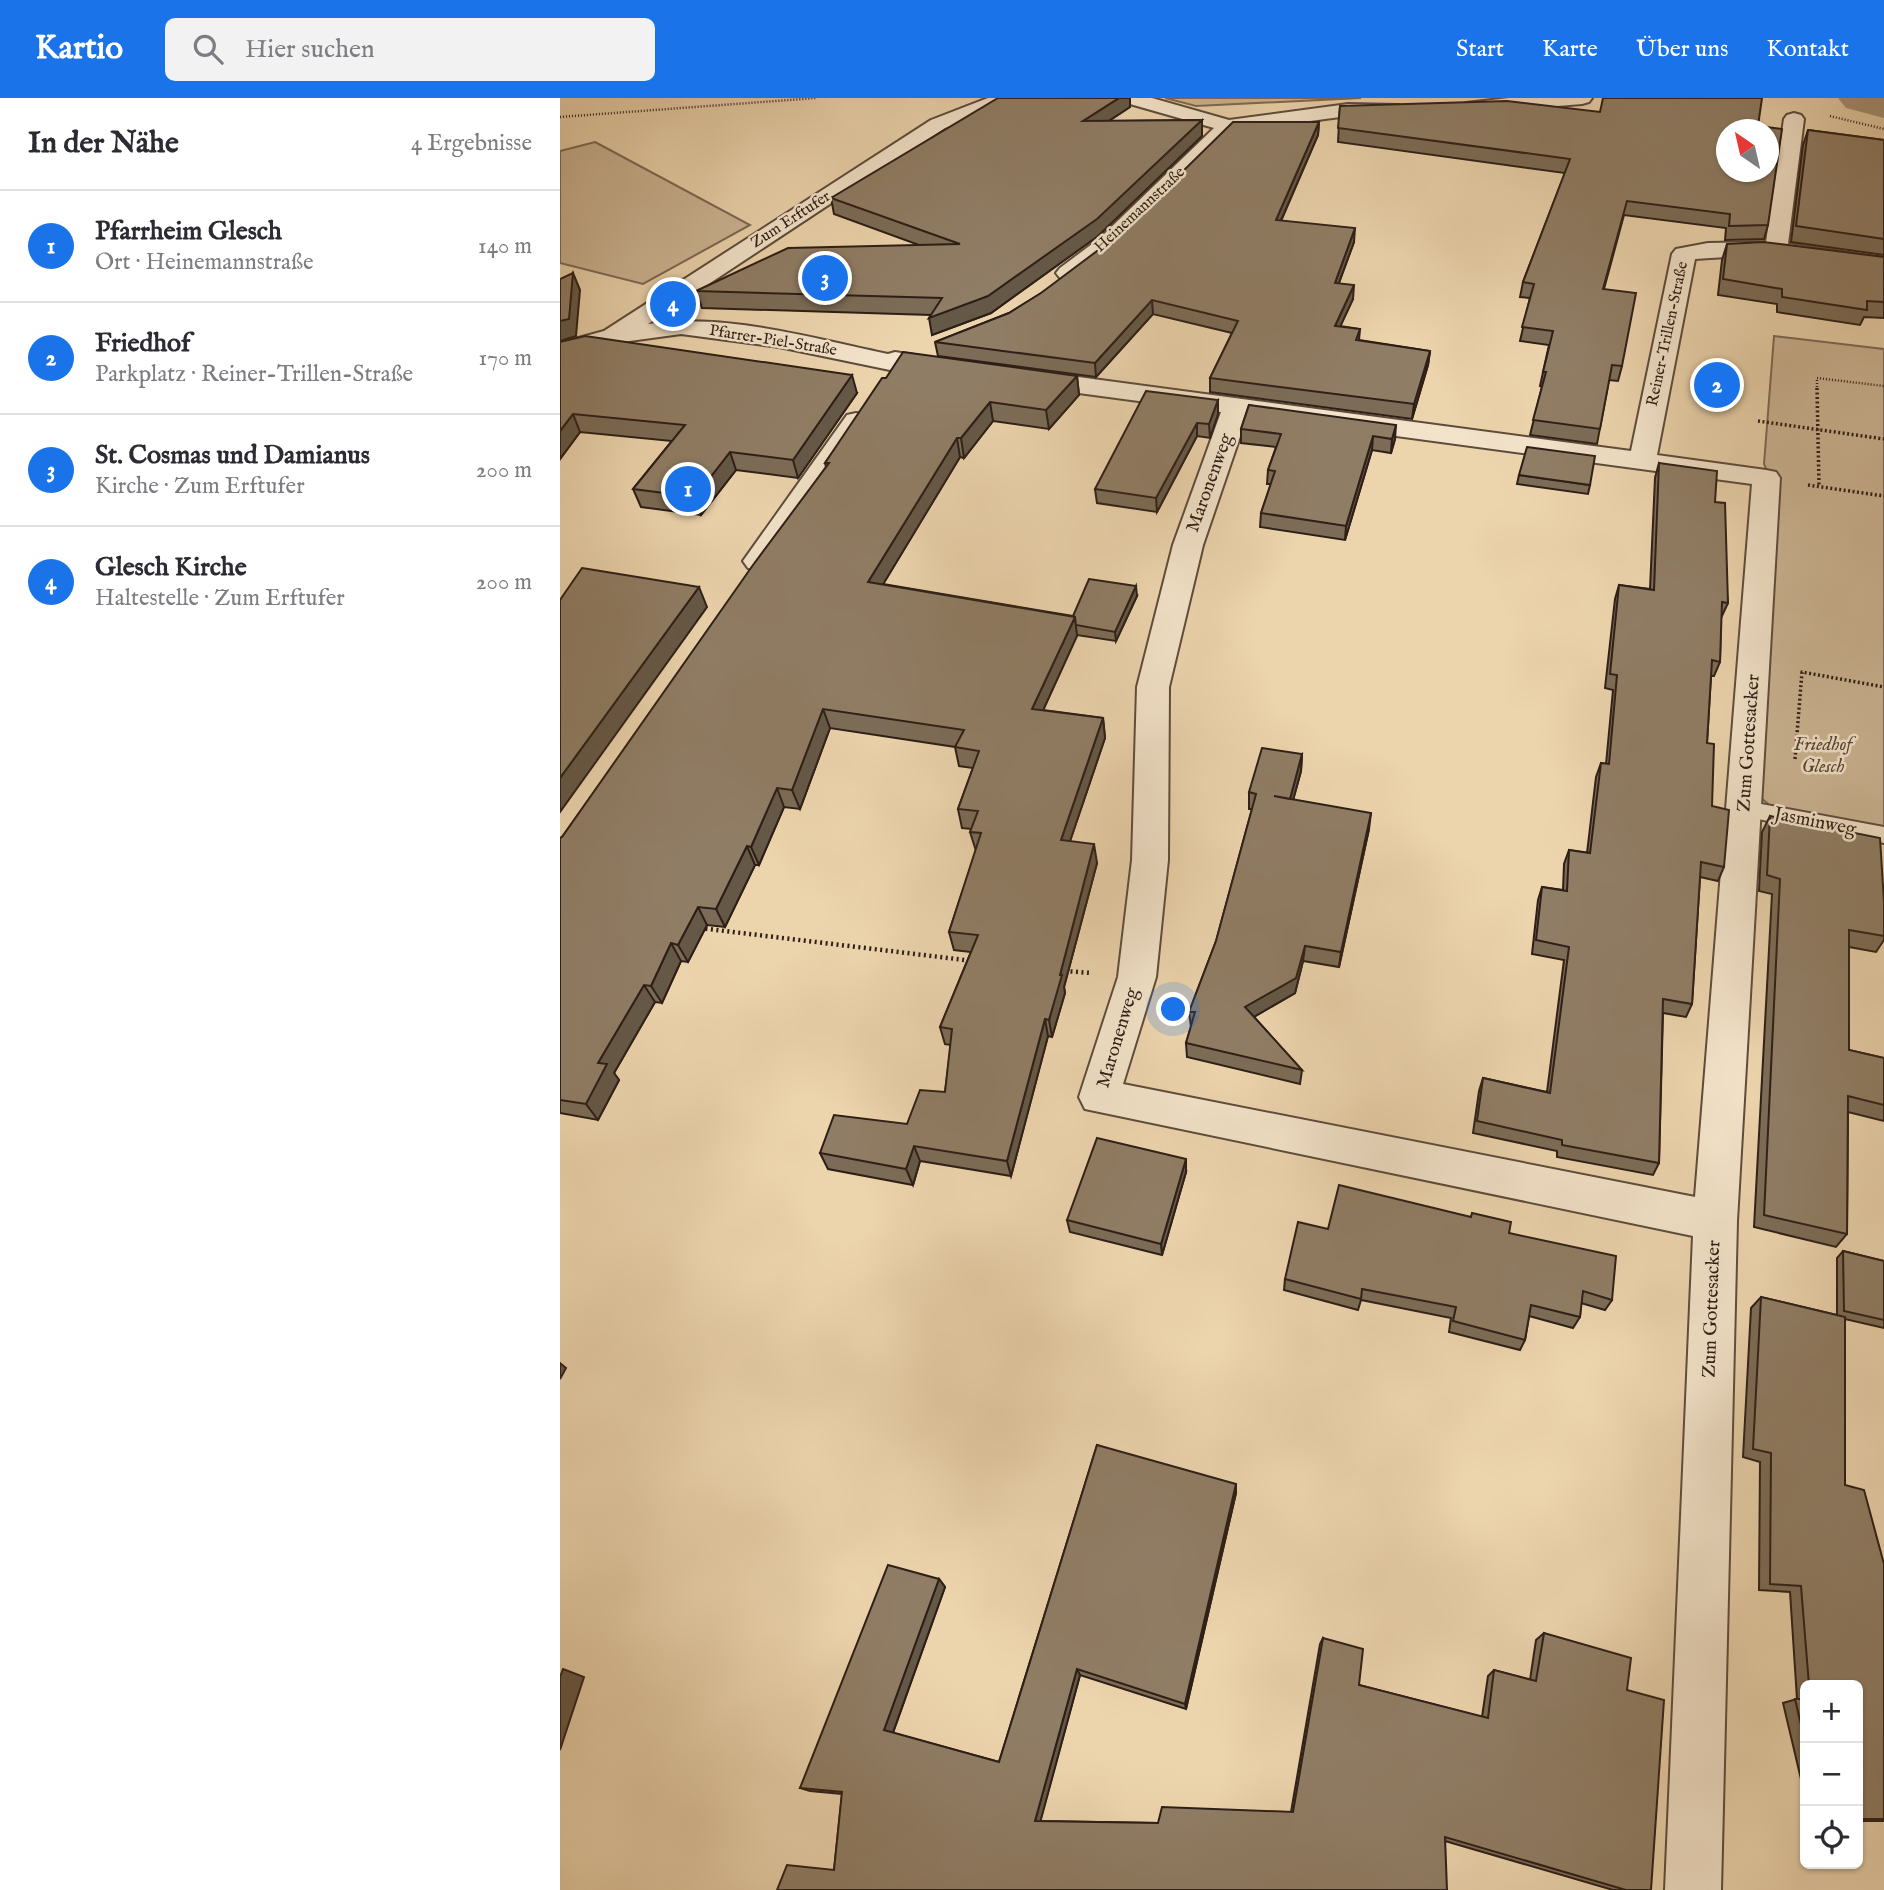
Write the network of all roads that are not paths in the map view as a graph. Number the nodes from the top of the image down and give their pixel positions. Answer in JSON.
{"nodes":[{"id":1,"x":1026,"y":98,"type":"edge"},
{"id":2,"x":1130,"y":98,"type":"edge"},
{"id":3,"x":1582,"y":98,"type":"edge"},
{"id":4,"x":1458,"y":107,"type":"edge"},
{"id":5,"x":1409,"y":108,"type":"edge"},
{"id":6,"x":1794,"y":119,"type":"dead end"},
{"id":7,"x":1228,"y":126,"type":"junction"},
{"id":8,"x":1776,"y":251,"type":"junction"},
{"id":9,"x":1884,"y":265,"type":"edge"},
{"id":10,"x":1054,"y":284,"type":"edge"},
{"id":11,"x":613,"y":336,"type":"junction"},
{"id":12,"x":942,"y":342,"type":"edge"},
{"id":13,"x":560,"y":351,"type":"edge"},
{"id":14,"x":883,"y":376,"type":"junction"},
{"id":15,"x":1237,"y":406,"type":"junction"},
{"id":16,"x":1642,"y":463,"type":"junction"},
{"id":17,"x":743,"y":582,"type":"edge"},
{"id":18,"x":1745,"y":809,"type":"junction"},
{"id":19,"x":1884,"y":835,"type":"edge"},
{"id":20,"x":1715,"y":1221,"type":"junction"},
{"id":21,"x":1693,"y":1890,"type":"edge"}],
"edges":[{"from":1,"to":11,"type":"street","name":"Zum Erftufer"},
{"from":2,"to":7,"type":"street"},
{"from":3,"to":4,"type":"street"},
{"from":5,"to":7,"type":"street"},
{"from":6,"to":8,"type":"street"},
{"from":7,"to":10,"type":"street","name":"Heinemannstraße"},
{"from":8,"to":9,"type":"street","name":"Reiner-Trillen-Straße"},
{"from":8,"to":16,"type":"street","name":"Reiner-Trillen-Straße"},
{"from":11,"to":13,"type":"street","name":"Zum Erftufer"},
{"from":11,"to":14,"type":"street","name":"Pfarrer-Piel-Straße"},
{"from":12,"to":14,"type":"street"},
{"from":14,"to":15,"type":"street"},
{"from":14,"to":17,"type":"street"},
{"from":15,"to":16,"type":"street"},
{"from":15,"to":20,"type":"street","name":"Maronenweg"},
{"from":16,"to":18,"type":"street","name":"Zum Gottesacker"},
{"from":18,"to":19,"type":"lane","name":"Jasminweg"},
{"from":18,"to":20,"type":"street","name":"Zum Gottesacker"},
{"from":20,"to":21,"type":"street","name":"Zum Gottesacker"}]}
